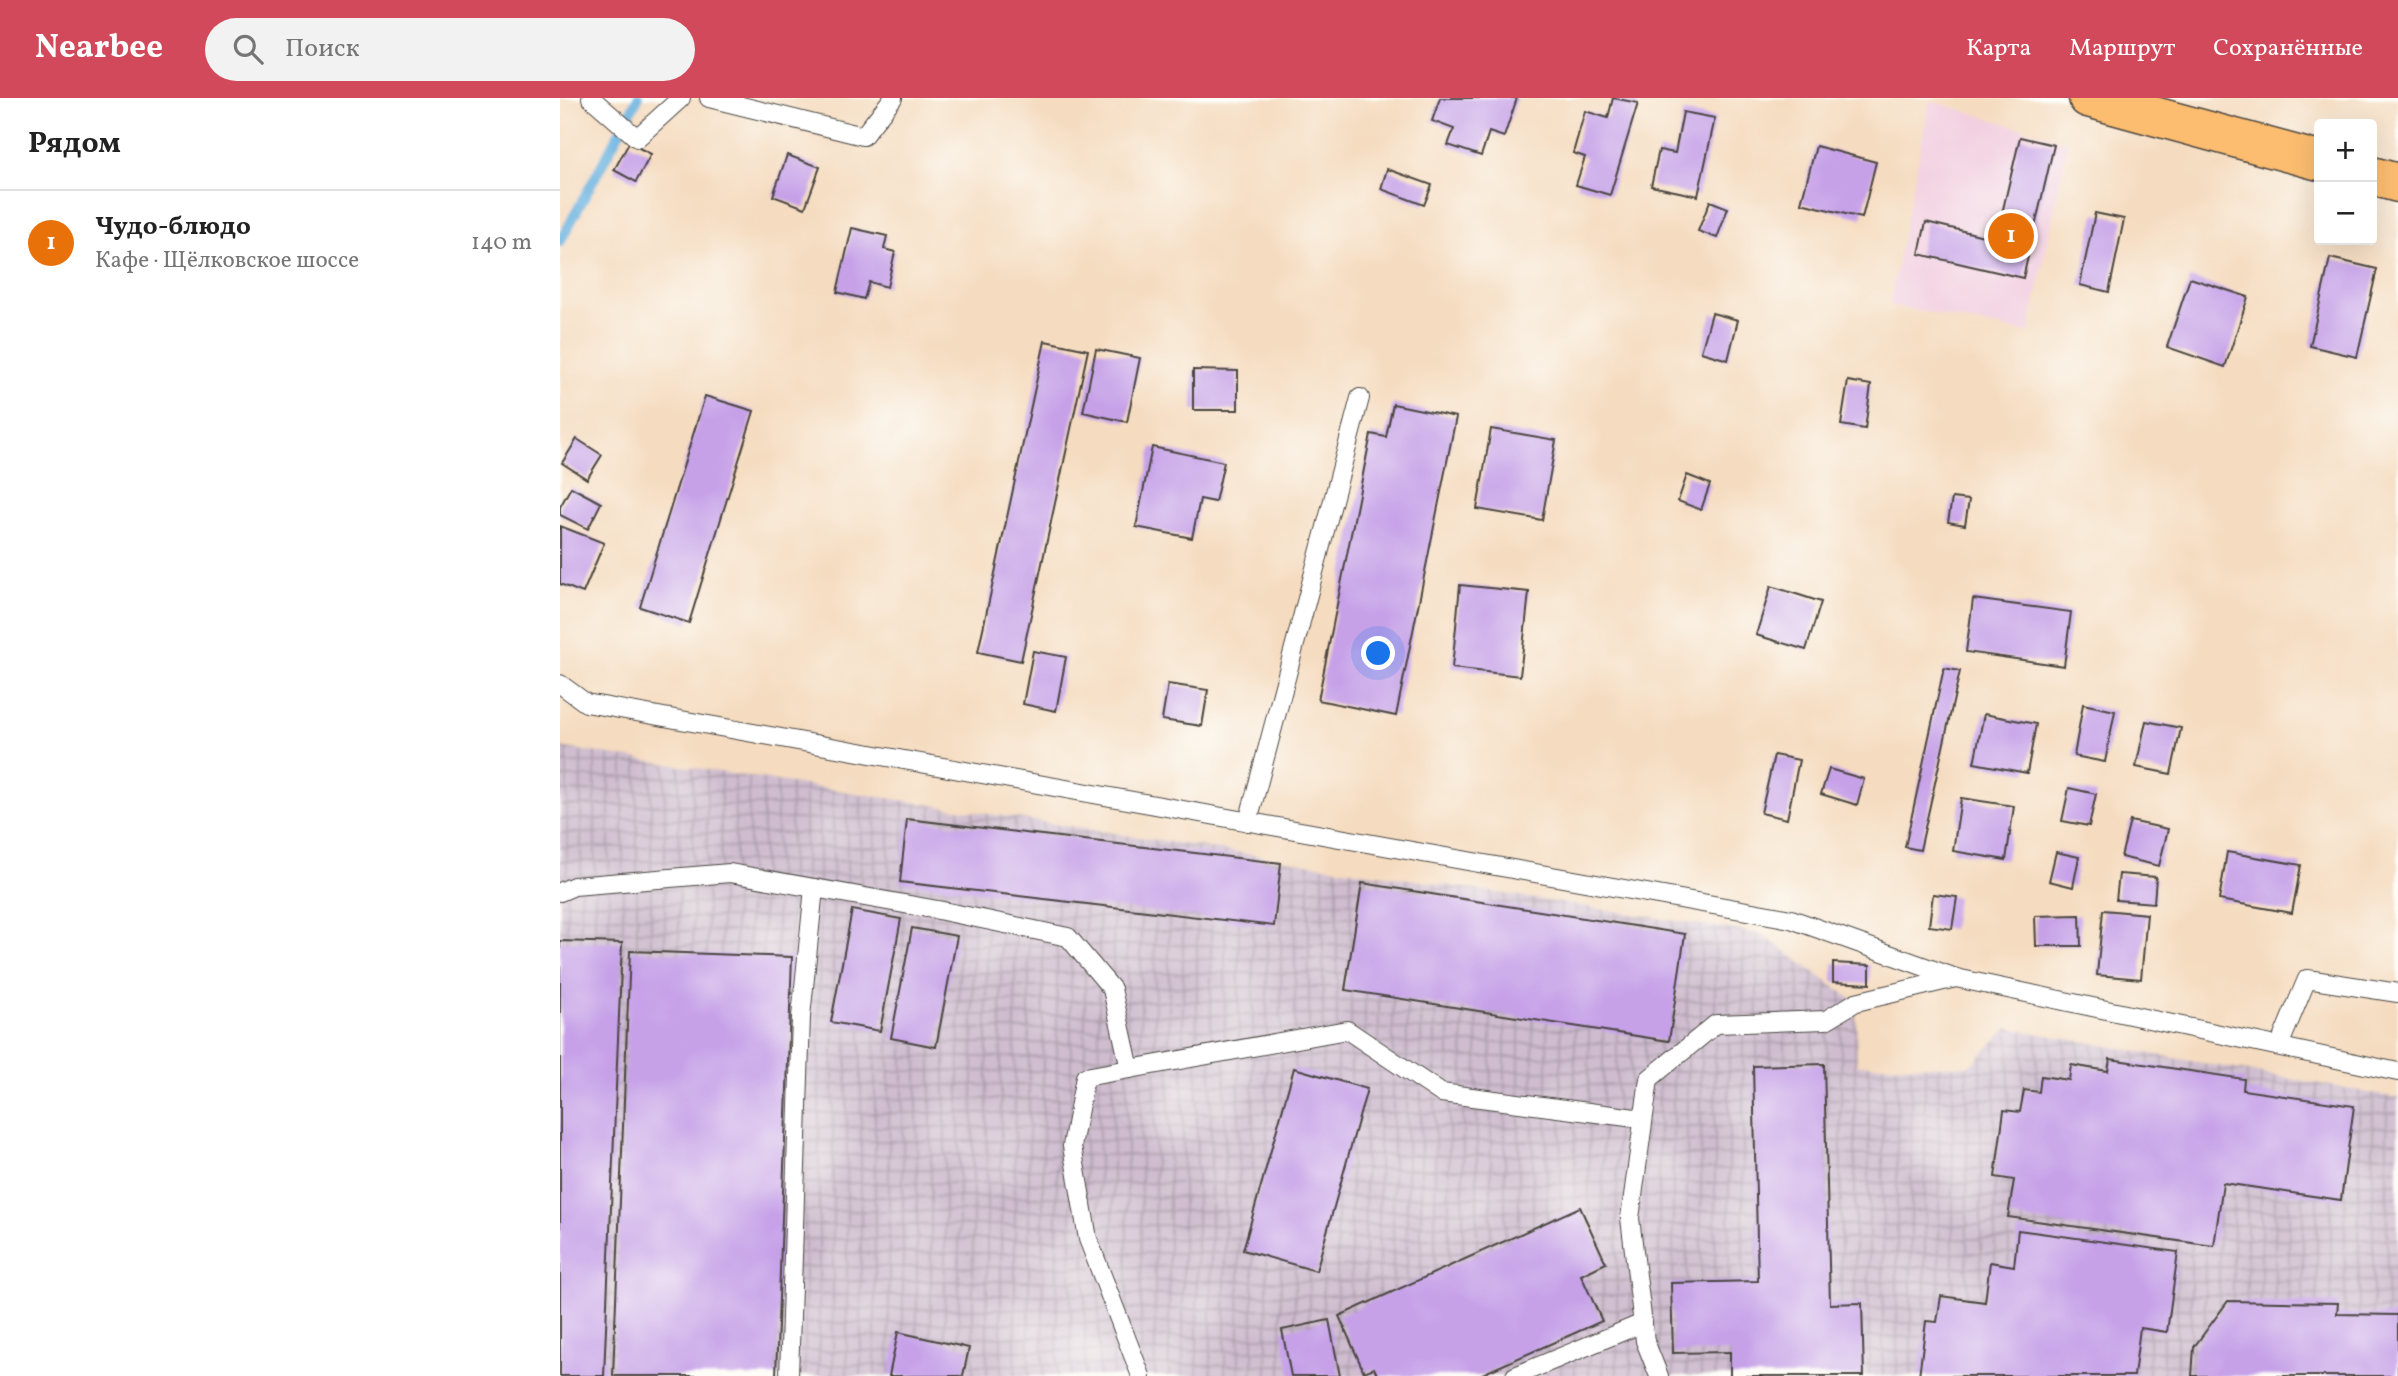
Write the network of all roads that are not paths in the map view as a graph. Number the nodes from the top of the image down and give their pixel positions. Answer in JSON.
{"nodes":[{"id":1,"x":591,"y":98,"type":"edge"},
{"id":2,"x":681,"y":98,"type":"edge"},
{"id":3,"x":709,"y":98,"type":"edge"},
{"id":4,"x":893,"y":98,"type":"edge"},
{"id":5,"x":2088,"y":98,"type":"edge"},
{"id":6,"x":2314,"y":161,"type":"edge"},
{"id":7,"x":2377,"y":177,"type":"edge"},
{"id":8,"x":2398,"y":183,"type":"edge"},
{"id":9,"x":1360,"y":398,"type":"dead end"},
{"id":10,"x":560,"y":684,"type":"edge"},
{"id":11,"x":1248,"y":822,"type":"junction"},
{"id":12,"x":814,"y":888,"type":"junction"},
{"id":13,"x":560,"y":892,"type":"edge"},
{"id":14,"x":1955,"y":978,"type":"junction"},
{"id":15,"x":2398,"y":993,"type":"edge"},
{"id":16,"x":2278,"y":1046,"type":"junction"},
{"id":17,"x":1130,"y":1069,"type":"junction"},
{"id":18,"x":2398,"y":1072,"type":"edge"},
{"id":19,"x":1643,"y":1119,"type":"junction"},
{"id":20,"x":1643,"y":1323,"type":"junction"},
{"id":21,"x":789,"y":1376,"type":"edge"},
{"id":22,"x":1141,"y":1376,"type":"edge"},
{"id":23,"x":1515,"y":1376,"type":"edge"},
{"id":24,"x":1659,"y":1376,"type":"edge"}],
"edges":[{"from":1,"to":2,"type":"lane"},
{"from":3,"to":4,"type":"lane"},
{"from":5,"to":6,"type":"main road"},
{"from":7,"to":8,"type":"main road"},
{"from":9,"to":11,"type":"lane"},
{"from":10,"to":11,"type":"lane"},
{"from":11,"to":14,"type":"lane"},
{"from":12,"to":13,"type":"lane"},
{"from":12,"to":17,"type":"lane"},
{"from":12,"to":21,"type":"lane"},
{"from":14,"to":16,"type":"lane"},
{"from":14,"to":19,"type":"lane"},
{"from":15,"to":16,"type":"lane"},
{"from":16,"to":18,"type":"lane"},
{"from":17,"to":19,"type":"lane"},
{"from":17,"to":22,"type":"lane"},
{"from":19,"to":20,"type":"lane"},
{"from":20,"to":23,"type":"lane"},
{"from":20,"to":24,"type":"lane"}]}
